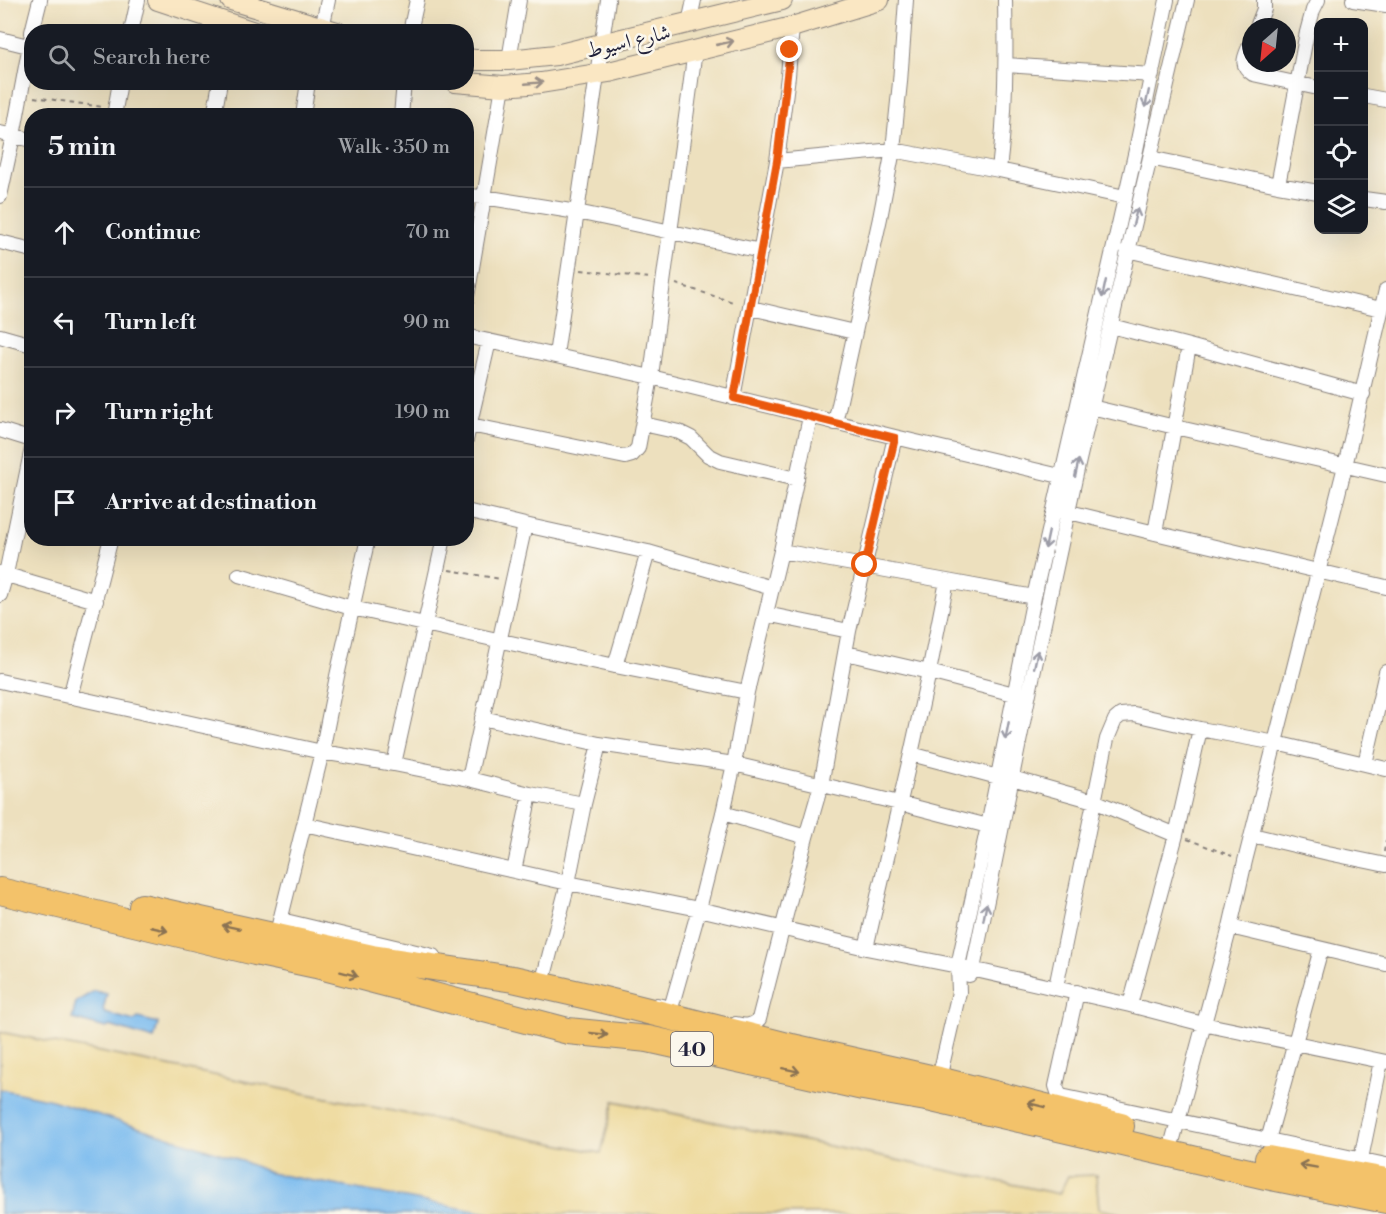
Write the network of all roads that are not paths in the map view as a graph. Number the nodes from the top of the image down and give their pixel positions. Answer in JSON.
{"nodes":[{"id":1,"x":40,"y":0,"type":"edge"},
{"id":2,"x":138,"y":0,"type":"edge"},
{"id":3,"x":233,"y":0,"type":"edge"},
{"id":4,"x":328,"y":0,"type":"edge"},
{"id":5,"x":417,"y":0,"type":"edge"},
{"id":6,"x":519,"y":0,"type":"edge"},
{"id":7,"x":608,"y":0,"type":"edge"},
{"id":8,"x":694,"y":0,"type":"edge"},
{"id":9,"x":780,"y":0,"type":"edge"},
{"id":10,"x":879,"y":0,"type":"edge"},
{"id":11,"x":906,"y":0,"type":"edge"},
{"id":12,"x":1005,"y":0,"type":"edge"},
{"id":13,"x":1167,"y":0,"type":"edge"},
{"id":14,"x":1187,"y":0,"type":"edge"},
{"id":15,"x":1264,"y":0,"type":"edge"},
{"id":16,"x":1318,"y":0,"type":"edge"},
{"id":17,"x":1353,"y":0,"type":"edge"},
{"id":18,"x":168,"y":1,"type":"edge"},
{"id":19,"x":1386,"y":5,"type":"edge"},
{"id":20,"x":1260,"y":18,"type":"edge"},
{"id":21,"x":689,"y":23,"type":"junction"},
{"id":22,"x":35,"y":24,"type":"edge"},
{"id":23,"x":133,"y":24,"type":"edge"},
{"id":24,"x":223,"y":24,"type":"edge"},
{"id":25,"x":310,"y":24,"type":"edge"},
{"id":26,"x":329,"y":24,"type":"edge"},
{"id":27,"x":412,"y":24,"type":"edge"},
{"id":28,"x":792,"y":27,"type":"junction"},
{"id":29,"x":0,"y":39,"type":"edge"},
{"id":30,"x":24,"y":40,"type":"edge"},
{"id":31,"x":602,"y":45,"type":"junction"},
{"id":32,"x":694,"y":50,"type":"junction"},
{"id":33,"x":474,"y":59,"type":"edge"},
{"id":34,"x":509,"y":60,"type":"junction"},
{"id":35,"x":1006,"y":65,"type":"junction"},
{"id":36,"x":1249,"y":72,"type":"edge"},
{"id":37,"x":24,"y":74,"type":"edge"},
{"id":38,"x":598,"y":74,"type":"junction"},
{"id":39,"x":1152,"y":75,"type":"junction"},
{"id":40,"x":474,"y":84,"type":"edge"},
{"id":41,"x":1297,"y":84,"type":"junction"},
{"id":42,"x":503,"y":86,"type":"junction"},
{"id":43,"x":1314,"y":87,"type":"edge"},
{"id":44,"x":118,"y":90,"type":"edge"},
{"id":45,"x":219,"y":90,"type":"edge"},
{"id":46,"x":307,"y":90,"type":"edge"},
{"id":47,"x":403,"y":90,"type":"edge"},
{"id":48,"x":1368,"y":97,"type":"edge"},
{"id":49,"x":1386,"y":99,"type":"edge"},
{"id":50,"x":115,"y":108,"type":"edge"},
{"id":51,"x":215,"y":108,"type":"edge"},
{"id":52,"x":304,"y":108,"type":"edge"},
{"id":53,"x":401,"y":108,"type":"edge"},
{"id":54,"x":7,"y":135,"type":"edge"},
{"id":55,"x":24,"y":138,"type":"edge"},
{"id":56,"x":892,"y":150,"type":"junction"},
{"id":57,"x":1150,"y":158,"type":"junction"},
{"id":58,"x":777,"y":161,"type":"junction"},
{"id":59,"x":999,"y":170,"type":"junction"},
{"id":60,"x":1278,"y":185,"type":"junction"},
{"id":61,"x":1314,"y":191,"type":"edge"},
{"id":62,"x":0,"y":196,"type":"edge"},
{"id":63,"x":474,"y":196,"type":"edge"},
{"id":64,"x":484,"y":197,"type":"junction"},
{"id":65,"x":1125,"y":197,"type":"junction"},
{"id":66,"x":1368,"y":200,"type":"edge"},
{"id":67,"x":1386,"y":202,"type":"edge"},
{"id":68,"x":577,"y":212,"type":"junction"},
{"id":69,"x":669,"y":231,"type":"junction"},
{"id":70,"x":0,"y":242,"type":"edge"},
{"id":71,"x":24,"y":248,"type":"edge"},
{"id":72,"x":1127,"y":250,"type":"junction"},
{"id":73,"x":761,"y":251,"type":"junction"},
{"id":74,"x":474,"y":256,"type":"edge"},
{"id":75,"x":1386,"y":290,"type":"edge"},
{"id":76,"x":750,"y":308,"type":"junction"},
{"id":77,"x":1381,"y":309,"type":"junction"},
{"id":78,"x":1111,"y":326,"type":"junction"},
{"id":79,"x":854,"y":332,"type":"junction"},
{"id":80,"x":0,"y":336,"type":"edge"},
{"id":81,"x":474,"y":338,"type":"edge"},
{"id":82,"x":489,"y":341,"type":"junction"},
{"id":83,"x":24,"y":343,"type":"edge"},
{"id":84,"x":1189,"y":346,"type":"junction"},
{"id":85,"x":556,"y":355,"type":"junction"},
{"id":86,"x":651,"y":376,"type":"junction"},
{"id":87,"x":1363,"y":394,"type":"junction"},
{"id":88,"x":734,"y":398,"type":"junction"},
{"id":89,"x":474,"y":407,"type":"edge"},
{"id":90,"x":1091,"y":407,"type":"junction"},
{"id":91,"x":810,"y":417,"type":"junction"},
{"id":92,"x":835,"y":423,"type":"junction"},
{"id":93,"x":643,"y":424,"type":"junction"},
{"id":94,"x":474,"y":426,"type":"edge"},
{"id":95,"x":1175,"y":427,"type":"junction"},
{"id":96,"x":0,"y":430,"type":"edge"},
{"id":97,"x":24,"y":438,"type":"edge"},
{"id":98,"x":895,"y":438,"type":"junction"},
{"id":99,"x":1345,"y":466,"type":"junction"},
{"id":100,"x":1386,"y":474,"type":"edge"},
{"id":101,"x":1060,"y":476,"type":"junction"},
{"id":102,"x":797,"y":479,"type":"junction"},
{"id":103,"x":24,"y":502,"type":"edge"},
{"id":104,"x":1054,"y":508,"type":"junction"},
{"id":105,"x":1068,"y":511,"type":"junction"},
{"id":106,"x":474,"y":513,"type":"edge"},
{"id":107,"x":525,"y":525,"type":"junction"},
{"id":108,"x":1155,"y":533,"type":"junction"},
{"id":109,"x":109,"y":546,"type":"edge"},
{"id":110,"x":366,"y":546,"type":"edge"},
{"id":111,"x":442,"y":546,"type":"edge"},
{"id":112,"x":648,"y":552,"type":"junction"},
{"id":113,"x":781,"y":552,"type":"junction"},
{"id":114,"x":865,"y":565,"type":"junction"},
{"id":115,"x":1319,"y":571,"type":"junction"},
{"id":116,"x":3,"y":574,"type":"edge"},
{"id":117,"x":239,"y":575,"type":"dead end"},
{"id":118,"x":947,"y":581,"type":"junction"},
{"id":119,"x":1386,"y":586,"type":"edge"},
{"id":120,"x":772,"y":588,"type":"junction"},
{"id":121,"x":0,"y":595,"type":"edge"},
{"id":122,"x":1034,"y":597,"type":"junction"},
{"id":123,"x":96,"y":601,"type":"junction"},
{"id":124,"x":352,"y":608,"type":"junction"},
{"id":125,"x":766,"y":614,"type":"junction"},
{"id":126,"x":425,"y":625,"type":"junction"},
{"id":127,"x":849,"y":631,"type":"junction"},
{"id":128,"x":500,"y":641,"type":"junction"},
{"id":129,"x":846,"y":653,"type":"junction"},
{"id":130,"x":615,"y":666,"type":"junction"},
{"id":131,"x":929,"y":672,"type":"junction"},
{"id":132,"x":1386,"y":676,"type":"edge"},
{"id":133,"x":0,"y":681,"type":"edge"},
{"id":134,"x":747,"y":692,"type":"junction"},
{"id":135,"x":1014,"y":694,"type":"junction"},
{"id":136,"x":70,"y":697,"type":"junction"},
{"id":137,"x":482,"y":718,"type":"junction"},
{"id":138,"x":1200,"y":729,"type":"junction"},
{"id":139,"x":1276,"y":743,"type":"junction"},
{"id":140,"x":599,"y":744,"type":"junction"},
{"id":141,"x":322,"y":752,"type":"junction"},
{"id":142,"x":911,"y":754,"type":"junction"},
{"id":143,"x":394,"y":764,"type":"junction"},
{"id":144,"x":734,"y":764,"type":"junction"},
{"id":145,"x":1365,"y":764,"type":"junction"},
{"id":146,"x":1386,"y":769,"type":"edge"},
{"id":147,"x":998,"y":777,"type":"junction"},
{"id":148,"x":1012,"y":778,"type":"junction"},
{"id":149,"x":469,"y":779,"type":"junction"},
{"id":150,"x":821,"y":785,"type":"junction"},
{"id":151,"x":530,"y":794,"type":"junction"},
{"id":152,"x":1094,"y":801,"type":"junction"},
{"id":153,"x":899,"y":803,"type":"junction"},
{"id":154,"x":584,"y":804,"type":"junction"},
{"id":155,"x":723,"y":813,"type":"junction"},
{"id":156,"x":304,"y":824,"type":"junction"},
{"id":157,"x":988,"y":826,"type":"junction"},
{"id":158,"x":1176,"y":835,"type":"junction"},
{"id":159,"x":1252,"y":835,"type":"junction"},
{"id":160,"x":806,"y":837,"type":"junction"},
{"id":161,"x":1386,"y":865,"type":"edge"},
{"id":162,"x":514,"y":871,"type":"junction"},
{"id":163,"x":0,"y":876,"type":"edge"},
{"id":164,"x":568,"y":883,"type":"junction"},
{"id":165,"x":0,"y":891,"type":"edge"},
{"id":166,"x":45,"y":894,"type":"junction"},
{"id":167,"x":699,"y":909,"type":"junction"},
{"id":168,"x":1230,"y":927,"type":"junction"},
{"id":169,"x":278,"y":928,"type":"junction"},
{"id":170,"x":782,"y":928,"type":"junction"},
{"id":171,"x":866,"y":948,"type":"junction"},
{"id":172,"x":1321,"y":949,"type":"junction"},
{"id":173,"x":1386,"y":964,"type":"edge"},
{"id":174,"x":958,"y":966,"type":"junction"},
{"id":175,"x":973,"y":969,"type":"junction"},
{"id":176,"x":513,"y":979,"type":"junction"},
{"id":177,"x":543,"y":980,"type":"junction"},
{"id":178,"x":1056,"y":987,"type":"junction"},
{"id":179,"x":959,"y":992,"type":"junction"},
{"id":180,"x":1077,"y":992,"type":"junction"},
{"id":181,"x":592,"y":997,"type":"junction"},
{"id":182,"x":1130,"y":1005,"type":"junction"},
{"id":183,"x":671,"y":1008,"type":"junction"},
{"id":184,"x":506,"y":1015,"type":"junction"},
{"id":185,"x":1203,"y":1024,"type":"junction"},
{"id":186,"x":568,"y":1030,"type":"junction"},
{"id":187,"x":1294,"y":1043,"type":"junction"},
{"id":188,"x":1384,"y":1062,"type":"edge"},
{"id":189,"x":935,"y":1090,"type":"junction"},
{"id":190,"x":1176,"y":1129,"type":"junction"},
{"id":191,"x":1268,"y":1140,"type":"junction"},
{"id":192,"x":1361,"y":1159,"type":"junction"},
{"id":193,"x":1386,"y":1165,"type":"edge"},
{"id":194,"x":1386,"y":1181,"type":"edge"},
{"id":195,"x":1386,"y":1200,"type":"edge"}],
"edges":[{"from":1,"to":22,"type":"street"},
{"from":2,"to":23,"type":"street"},
{"from":3,"to":25,"type":"street"},
{"from":4,"to":26,"type":"street"},
{"from":5,"to":27,"type":"street"},
{"from":6,"to":34,"type":"street"},
{"from":7,"to":31,"type":"street"},
{"from":8,"to":21,"type":"street"},
{"from":9,"to":21,"type":"street","name":"شارع اسيوط"},
{"from":10,"to":28,"type":"street","name":"شارع اسيوط"},
{"from":11,"to":56,"type":"street"},
{"from":12,"to":35,"type":"street"},
{"from":13,"to":39,"type":"street"},
{"from":14,"to":57,"type":"street"},
{"from":15,"to":20,"type":"street"},
{"from":16,"to":41,"type":"street"},
{"from":17,"to":19,"type":"street"},
{"from":18,"to":24,"type":"street"},
{"from":21,"to":31,"type":"street","name":"شارع اسيوط"},
{"from":32,"to":28,"type":"street","name":"شارع اسيوط","one_way":true},
{"from":28,"to":58,"type":"street"},
{"from":29,"to":30,"type":"street"},
{"from":31,"to":34,"type":"street","name":"شارع اسيوط"},
{"from":31,"to":38,"type":"street"},
{"from":32,"to":38,"type":"street","name":"شارع اسيوط"},
{"from":32,"to":69,"type":"street"},
{"from":33,"to":34,"type":"street","name":"شارع اسيوط"},
{"from":35,"to":39,"type":"street"},
{"from":35,"to":59,"type":"street"},
{"from":36,"to":41,"type":"street"},
{"from":37,"to":54,"type":"street"},
{"from":42,"to":38,"type":"street","name":"شارع اسيوط","one_way":true},
{"from":38,"to":68,"type":"street"},
{"from":39,"to":65,"type":"street","one_way":true},
{"from":40,"to":42,"type":"street","name":"شارع اسيوط"},
{"from":41,"to":43,"type":"street"},
{"from":41,"to":60,"type":"street"},
{"from":42,"to":64,"type":"street"},
{"from":44,"to":50,"type":"street"},
{"from":45,"to":51,"type":"street"},
{"from":46,"to":52,"type":"street"},
{"from":47,"to":53,"type":"street"},
{"from":48,"to":49,"type":"street"},
{"from":54,"to":55,"type":"street"},
{"from":54,"to":62,"type":"street"},
{"from":56,"to":58,"type":"street"},
{"from":56,"to":59,"type":"street"},
{"from":56,"to":79,"type":"street"},
{"from":57,"to":60,"type":"street"},
{"from":72,"to":57,"type":"street","one_way":true},
{"from":58,"to":73,"type":"street"},
{"from":59,"to":65,"type":"street"},
{"from":60,"to":61,"type":"street"},
{"from":63,"to":64,"type":"street"},
{"from":64,"to":68,"type":"street"},
{"from":64,"to":74,"type":"street"},
{"from":65,"to":101,"type":"street","one_way":true},
{"from":66,"to":67,"type":"street"},
{"from":68,"to":69,"type":"street"},
{"from":68,"to":85,"type":"street"},
{"from":69,"to":73,"type":"street"},
{"from":69,"to":86,"type":"street"},
{"from":70,"to":71,"type":"street"},
{"from":72,"to":77,"type":"street"},
{"from":72,"to":78,"type":"street"},
{"from":73,"to":76,"type":"street"},
{"from":75,"to":77,"type":"street"},
{"from":76,"to":79,"type":"street"},
{"from":76,"to":88,"type":"street"},
{"from":77,"to":87,"type":"street"},
{"from":78,"to":84,"type":"street"},
{"from":78,"to":90,"type":"street"},
{"from":79,"to":92,"type":"street"},
{"from":80,"to":83,"type":"street"},
{"from":81,"to":82,"type":"street"},
{"from":82,"to":85,"type":"street"},
{"from":82,"to":89,"type":"street"},
{"from":84,"to":87,"type":"street"},
{"from":84,"to":95,"type":"street"},
{"from":85,"to":86,"type":"street"},
{"from":86,"to":88,"type":"street"},
{"from":86,"to":93,"type":"street"},
{"from":87,"to":99,"type":"street"},
{"from":88,"to":91,"type":"street"},
{"from":90,"to":95,"type":"street"},
{"from":105,"to":90,"type":"street","one_way":true},
{"from":91,"to":92,"type":"street"},
{"from":91,"to":102,"type":"street"},
{"from":92,"to":98,"type":"street"},
{"from":93,"to":94,"type":"street"},
{"from":93,"to":102,"type":"street"},
{"from":95,"to":99,"type":"street"},
{"from":95,"to":108,"type":"street"},
{"from":96,"to":97,"type":"street"},
{"from":98,"to":101,"type":"street"},
{"from":98,"to":114,"type":"street"},
{"from":99,"to":100,"type":"street"},
{"from":99,"to":115,"type":"street"},
{"from":101,"to":104,"type":"street"},
{"from":102,"to":113,"type":"street"},
{"from":103,"to":116,"type":"street"},
{"from":104,"to":105,"type":"street"},
{"from":104,"to":122,"type":"street","one_way":true},
{"from":105,"to":108,"type":"street"},
{"from":148,"to":105,"type":"street","one_way":true},
{"from":106,"to":107,"type":"street"},
{"from":107,"to":112,"type":"street"},
{"from":107,"to":128,"type":"street"},
{"from":108,"to":115,"type":"street"},
{"from":109,"to":123,"type":"street"},
{"from":110,"to":124,"type":"street"},
{"from":111,"to":126,"type":"street"},
{"from":112,"to":120,"type":"street"},
{"from":112,"to":130,"type":"street"},
{"from":113,"to":114,"type":"street"},
{"from":113,"to":120,"type":"street"},
{"from":114,"to":118,"type":"street"},
{"from":114,"to":127,"type":"street"},
{"from":115,"to":119,"type":"street"},
{"from":115,"to":139,"type":"street"},
{"from":116,"to":121,"type":"street"},
{"from":116,"to":123,"type":"street"},
{"from":117,"to":124,"type":"street"},
{"from":118,"to":122,"type":"street"},
{"from":118,"to":131,"type":"street"},
{"from":120,"to":125,"type":"street"},
{"from":122,"to":135,"type":"street"},
{"from":123,"to":136,"type":"street"},
{"from":124,"to":126,"type":"street"},
{"from":124,"to":141,"type":"street"},
{"from":125,"to":127,"type":"street"},
{"from":125,"to":134,"type":"street"},
{"from":126,"to":128,"type":"street"},
{"from":126,"to":143,"type":"street"},
{"from":127,"to":129,"type":"street"},
{"from":128,"to":130,"type":"street"},
{"from":128,"to":137,"type":"street"},
{"from":129,"to":131,"type":"street"},
{"from":129,"to":150,"type":"street"},
{"from":130,"to":134,"type":"street"},
{"from":131,"to":135,"type":"street"},
{"from":131,"to":142,"type":"street"},
{"from":132,"to":145,"type":"street"},
{"from":133,"to":136,"type":"street"},
{"from":134,"to":144,"type":"street"},
{"from":135,"to":147,"type":"street","one_way":true},
{"from":136,"to":141,"type":"street"},
{"from":137,"to":140,"type":"street"},
{"from":137,"to":149,"type":"street"},
{"from":138,"to":139,"type":"street"},
{"from":138,"to":152,"type":"street"},
{"from":138,"to":158,"type":"street"},
{"from":139,"to":145,"type":"street"},
{"from":139,"to":159,"type":"street"},
{"from":140,"to":144,"type":"street"},
{"from":140,"to":154,"type":"street"},
{"from":141,"to":143,"type":"street"},
{"from":141,"to":156,"type":"street"},
{"from":142,"to":147,"type":"street"},
{"from":142,"to":153,"type":"street"},
{"from":143,"to":149,"type":"street"},
{"from":144,"to":150,"type":"street"},
{"from":144,"to":155,"type":"street"},
{"from":145,"to":146,"type":"street"},
{"from":147,"to":157,"type":"street"},
{"from":148,"to":152,"type":"street"},
{"from":175,"to":148,"type":"street","one_way":true},
{"from":149,"to":151,"type":"street"},
{"from":150,"to":153,"type":"street"},
{"from":150,"to":160,"type":"street"},
{"from":151,"to":154,"type":"street"},
{"from":151,"to":162,"type":"street"},
{"from":152,"to":158,"type":"street"},
{"from":152,"to":178,"type":"street"},
{"from":153,"to":157,"type":"street"},
{"from":153,"to":171,"type":"street"},
{"from":154,"to":164,"type":"street"},
{"from":155,"to":160,"type":"street"},
{"from":155,"to":167,"type":"street"},
{"from":156,"to":162,"type":"street"},
{"from":156,"to":169,"type":"street"},
{"from":157,"to":174,"type":"street"},
{"from":158,"to":182,"type":"street"},
{"from":159,"to":161,"type":"street"},
{"from":159,"to":168,"type":"street"},
{"from":160,"to":170,"type":"street"},
{"from":162,"to":164,"type":"street"},
{"from":163,"to":166,"type":"highway","number":"40"},
{"from":164,"to":167,"type":"street"},
{"from":164,"to":177,"type":"street"},
{"from":165,"to":166,"type":"highway","number":"40"},
{"from":169,"to":166,"type":"highway","number":"40","one_way":true},
{"from":166,"to":184,"type":"highway","number":"40","one_way":true},
{"from":167,"to":170,"type":"street"},
{"from":167,"to":183,"type":"street"},
{"from":168,"to":172,"type":"street"},
{"from":168,"to":185,"type":"street"},
{"from":169,"to":176,"type":"highway","number":"40"},
{"from":169,"to":177,"type":"street"},
{"from":170,"to":171,"type":"street"},
{"from":170,"to":183,"type":"street"},
{"from":171,"to":174,"type":"street"},
{"from":172,"to":173,"type":"street"},
{"from":172,"to":187,"type":"street"},
{"from":174,"to":175,"type":"street"},
{"from":174,"to":179,"type":"street"},
{"from":175,"to":178,"type":"street"},
{"from":175,"to":179,"type":"street"},
{"from":176,"to":181,"type":"highway","number":"40"},
{"from":176,"to":184,"type":"highway"},
{"from":177,"to":183,"type":"street"},
{"from":178,"to":180,"type":"street"},
{"from":179,"to":189,"type":"street"},
{"from":180,"to":182,"type":"street"},
{"from":180,"to":190,"type":"street"},
{"from":181,"to":186,"type":"highway"},
{"from":181,"to":189,"type":"highway","number":"40"},
{"from":182,"to":185,"type":"street"},
{"from":184,"to":186,"type":"highway","number":"40"},
{"from":185,"to":187,"type":"street"},
{"from":185,"to":190,"type":"street"},
{"from":186,"to":189,"type":"highway","number":"40","one_way":true},
{"from":187,"to":188,"type":"street"},
{"from":187,"to":191,"type":"street"},
{"from":188,"to":192,"type":"street"},
{"from":190,"to":189,"type":"highway","number":"40","one_way":true},
{"from":189,"to":195,"type":"highway","number":"40"},
{"from":190,"to":191,"type":"street"},
{"from":194,"to":190,"type":"highway","number":"40","one_way":true},
{"from":191,"to":192,"type":"street"},
{"from":192,"to":193,"type":"street"}]}
